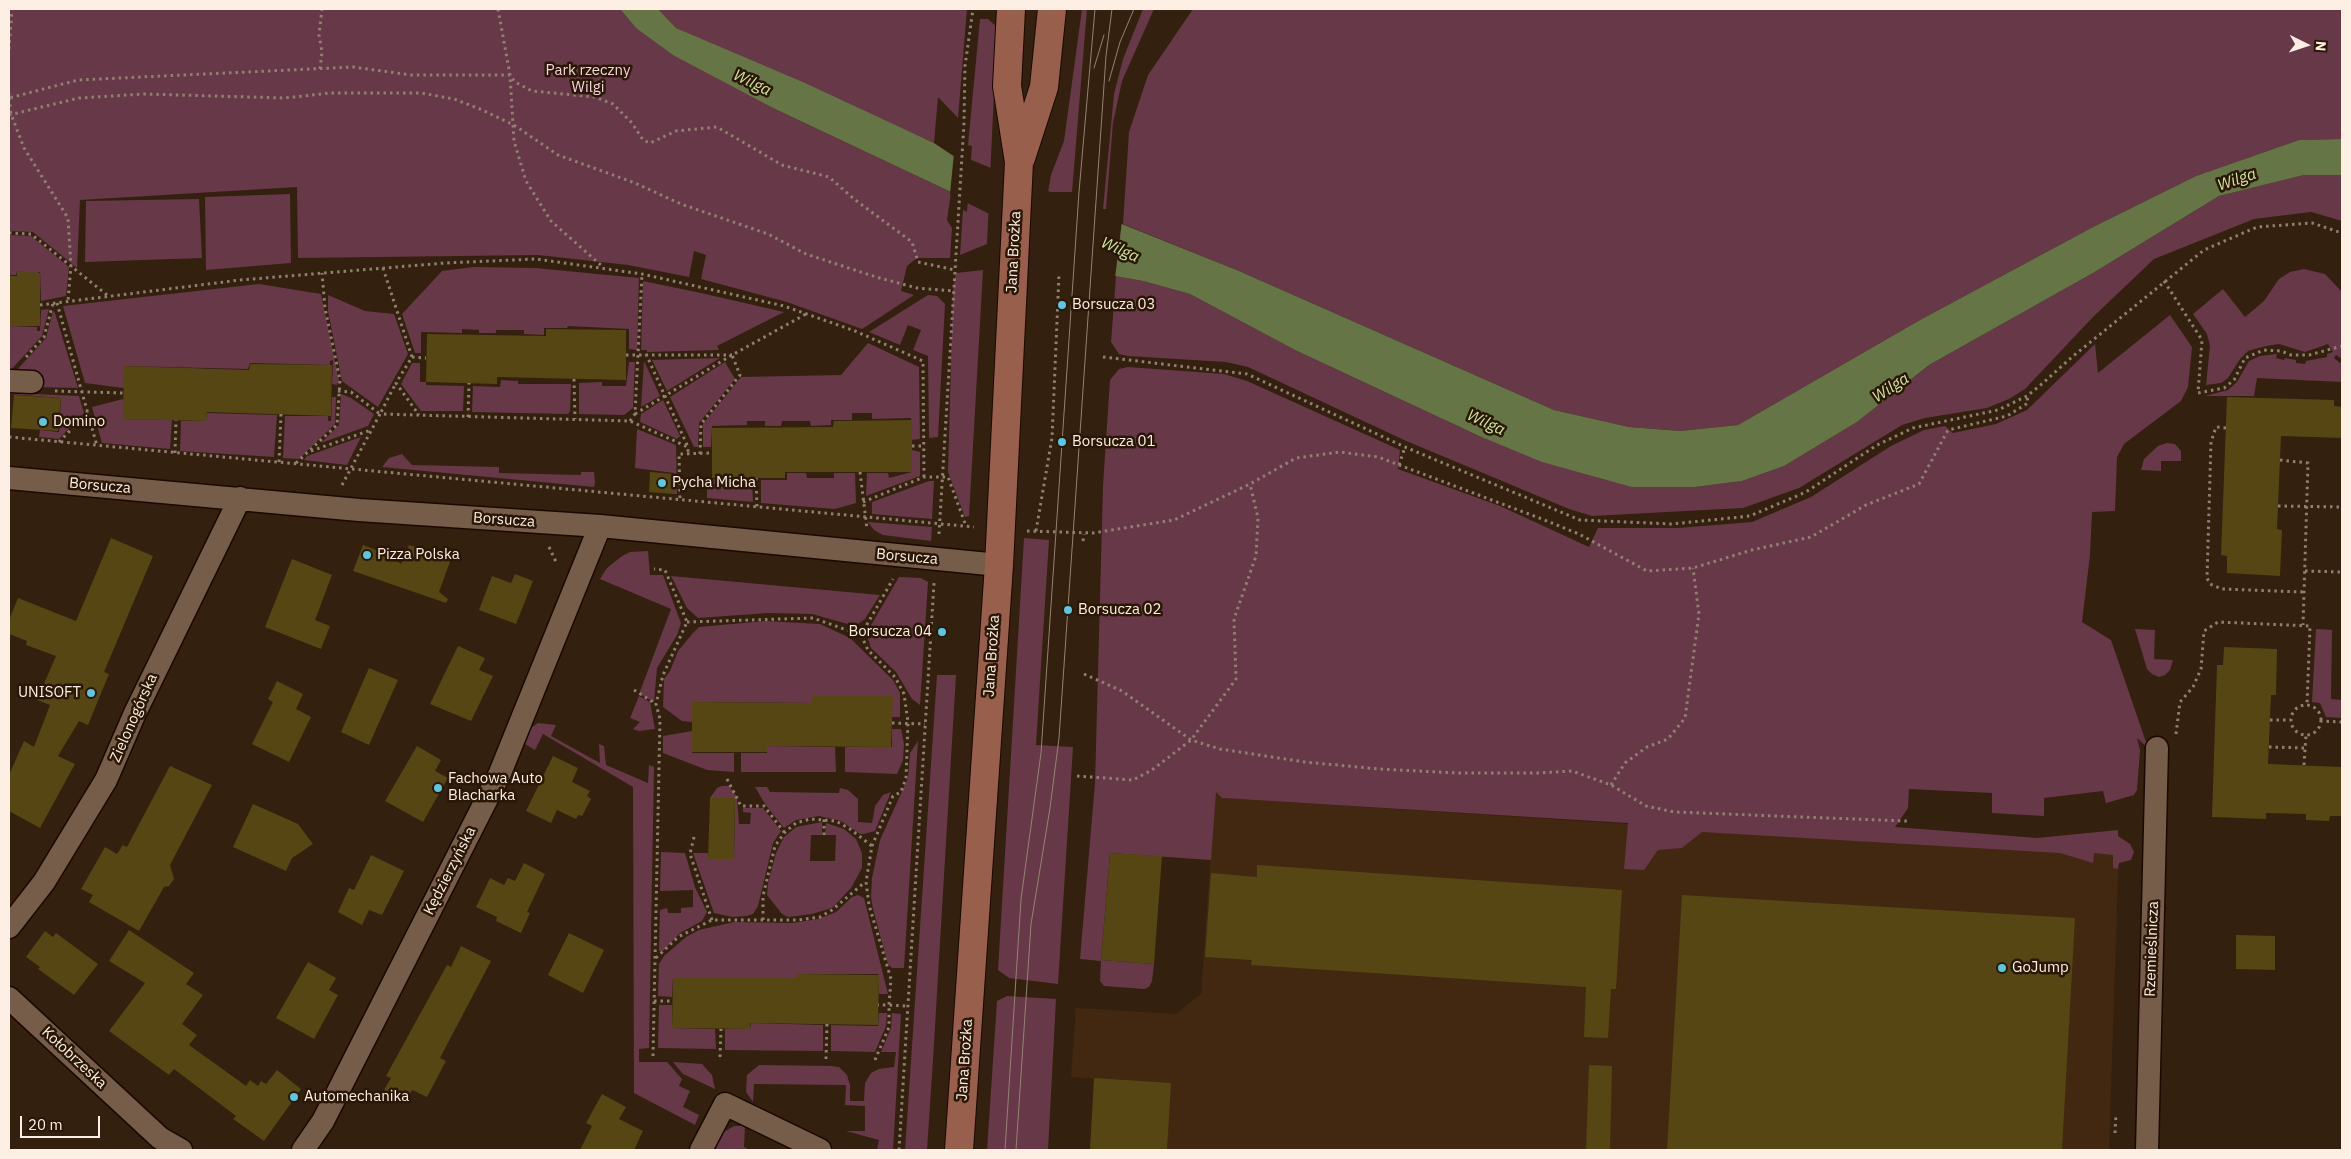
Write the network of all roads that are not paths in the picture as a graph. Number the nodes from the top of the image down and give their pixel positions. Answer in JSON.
{"nodes":[{"id":1,"x":1011,"y":9,"type":"edge"},
{"id":2,"x":1052,"y":9,"type":"edge"},
{"id":3,"x":1019,"y":162,"type":"junction"},
{"id":4,"x":9,"y":478,"type":"edge"},
{"id":5,"x":240,"y":498,"type":"junction"},
{"id":6,"x":600,"y":526,"type":"junction"},
{"id":7,"x":999,"y":565,"type":"junction"},
{"id":8,"x":2167,"y":743,"type":"road end"},
{"id":9,"x":9,"y":927,"type":"edge"},
{"id":10,"x":9,"y":998,"type":"edge"},
{"id":11,"x":156,"y":1144,"type":"edge"},
{"id":12,"x":181,"y":1150,"type":"edge"},
{"id":13,"x":303,"y":1150,"type":"edge"},
{"id":14,"x":701,"y":1150,"type":"edge"},
{"id":15,"x":820,"y":1150,"type":"edge"},
{"id":16,"x":959,"y":1150,"type":"edge"},
{"id":17,"x":2147,"y":1150,"type":"edge"}],
"edges":[{"from":1,"to":3,"type":"main road","name":"Jana Brożka"},
{"from":2,"to":3,"type":"main road","name":"Jana Brożka"},
{"from":3,"to":7,"type":"main road","name":"Jana Brożka"},
{"from":4,"to":5,"type":"street","name":"Borsucza"},
{"from":5,"to":6,"type":"street","name":"Borsucza"},
{"from":5,"to":9,"type":"street","name":"Zielonogórska"},
{"from":6,"to":7,"type":"street","name":"Borsucza"},
{"from":6,"to":13,"type":"street","name":"Kędzierzyńska"},
{"from":7,"to":16,"type":"main road","name":"Jana Brożka"},
{"from":8,"to":17,"type":"street","name":"Rzemieślnicza"},
{"from":10,"to":11,"type":"street","name":"Kołobrzeska"},
{"from":11,"to":12,"type":"street","name":"Kołobrzeska"},
{"from":14,"to":15,"type":"street"}]}
